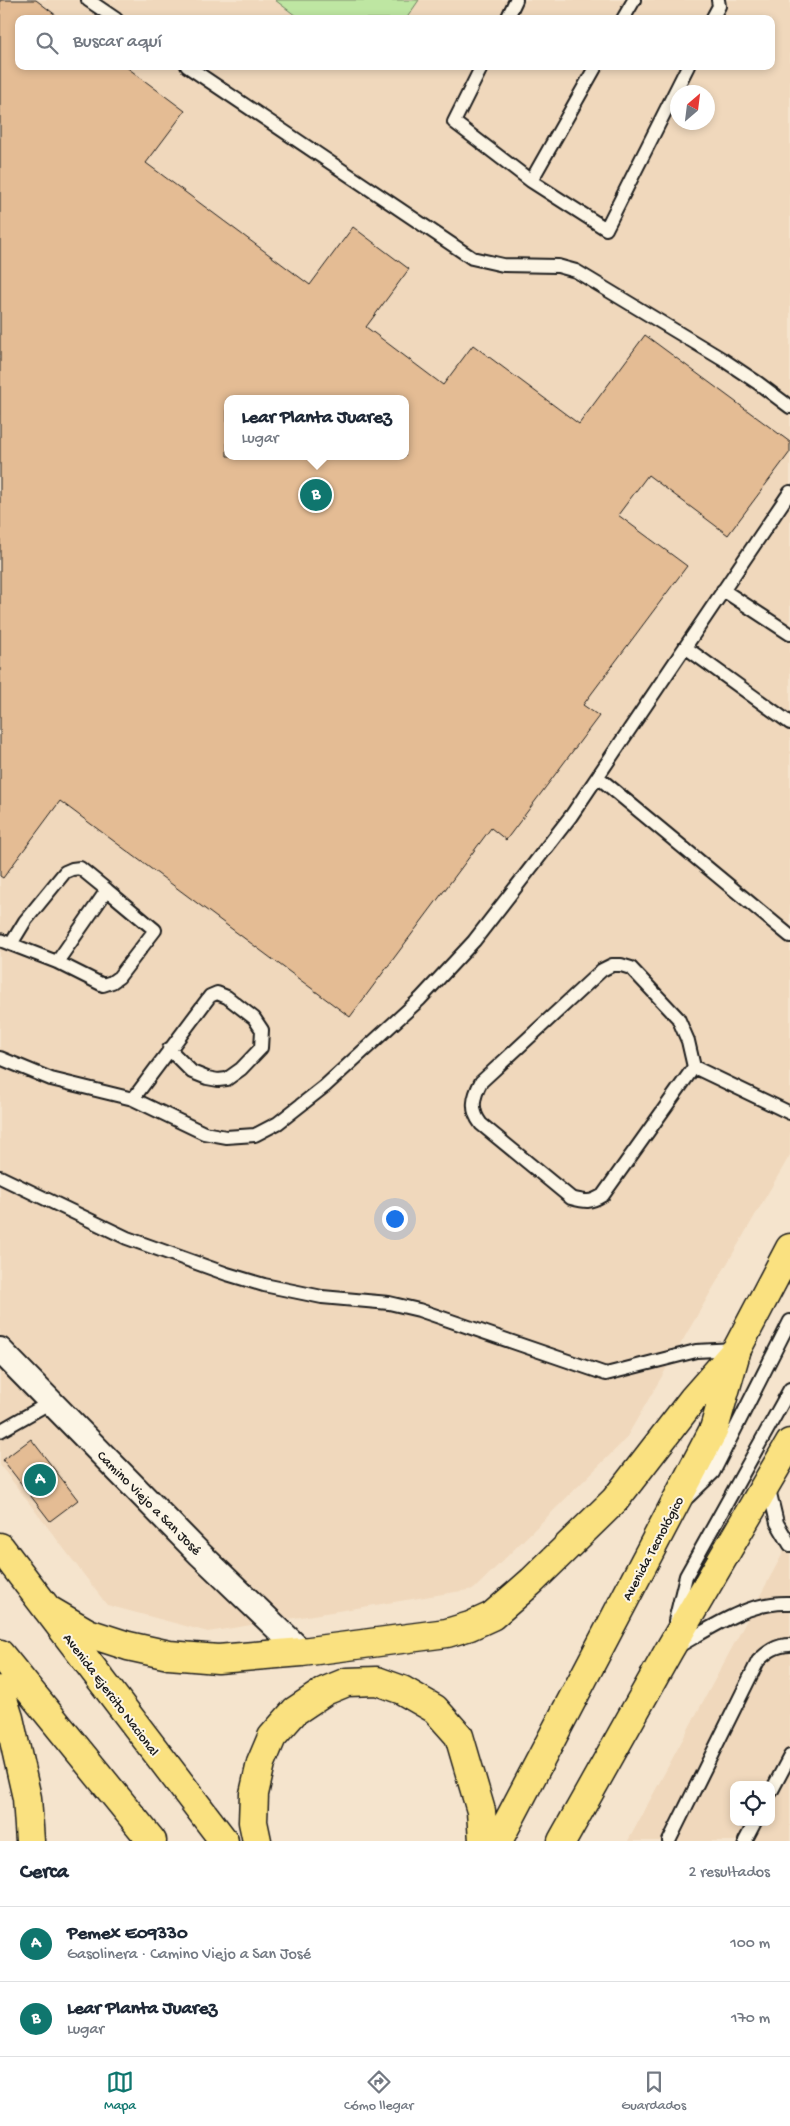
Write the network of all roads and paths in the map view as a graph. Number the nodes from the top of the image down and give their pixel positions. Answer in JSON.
{"nodes":[{"id":1,"x":88,"y":0,"type":"edge"},
{"id":2,"x":516,"y":0,"type":"edge"},
{"id":3,"x":634,"y":0,"type":"edge"},
{"id":4,"x":718,"y":0,"type":"edge"},
{"id":5,"x":110,"y":15,"type":"edge"},
{"id":6,"x":509,"y":15,"type":"edge"},
{"id":7,"x":625,"y":15,"type":"edge"},
{"id":8,"x":714,"y":15,"type":"edge"},
{"id":9,"x":193,"y":70,"type":"edge"},
{"id":10,"x":480,"y":70,"type":"edge"},
{"id":11,"x":594,"y":70,"type":"edge"},
{"id":12,"x":686,"y":70,"type":"edge"},
{"id":13,"x":531,"y":181,"type":"junction"},
{"id":14,"x":790,"y":407,"type":"edge"},
{"id":15,"x":790,"y":492,"type":"edge"},
{"id":16,"x":723,"y":590,"type":"junction"},
{"id":17,"x":790,"y":634,"type":"edge"},
{"id":18,"x":685,"y":647,"type":"junction"},
{"id":19,"x":790,"y":723,"type":"edge"},
{"id":20,"x":598,"y":777,"type":"junction"},
{"id":21,"x":107,"y":890,"type":"junction"},
{"id":22,"x":790,"y":936,"type":"edge"},
{"id":23,"x":6,"y":942,"type":"edge"},
{"id":24,"x":57,"y":962,"type":"junction"},
{"id":25,"x":168,"y":1049,"type":"junction"},
{"id":26,"x":0,"y":1058,"type":"edge"},
{"id":27,"x":694,"y":1067,"type":"junction"},
{"id":28,"x":133,"y":1099,"type":"junction"},
{"id":29,"x":790,"y":1114,"type":"edge"},
{"id":30,"x":0,"y":1177,"type":"edge"},
{"id":31,"x":790,"y":1248,"type":"edge"},
{"id":32,"x":790,"y":1321,"type":"edge"},
{"id":33,"x":737,"y":1349,"type":"junction"},
{"id":34,"x":0,"y":1350,"type":"edge"},
{"id":35,"x":790,"y":1389,"type":"edge"},
{"id":36,"x":52,"y":1402,"type":"junction"},
{"id":37,"x":0,"y":1431,"type":"edge"},
{"id":38,"x":790,"y":1443,"type":"edge"},
{"id":39,"x":768,"y":1484,"type":"junction"},
{"id":40,"x":670,"y":1513,"type":"junction"},
{"id":41,"x":790,"y":1545,"type":"edge"},
{"id":42,"x":0,"y":1546,"type":"edge"},
{"id":43,"x":790,"y":1602,"type":"edge"},
{"id":44,"x":47,"y":1610,"type":"junction"},
{"id":45,"x":790,"y":1645,"type":"edge"},
{"id":46,"x":302,"y":1652,"type":"junction"},
{"id":47,"x":668,"y":1652,"type":"junction"},
{"id":48,"x":0,"y":1654,"type":"edge"},
{"id":49,"x":0,"y":1690,"type":"edge"},
{"id":50,"x":790,"y":1756,"type":"edge"},
{"id":51,"x":775,"y":1784,"type":"edge"},
{"id":52,"x":753,"y":1826,"type":"edge"},
{"id":53,"x":30,"y":1841,"type":"edge"},
{"id":54,"x":152,"y":1841,"type":"edge"},
{"id":55,"x":224,"y":1841,"type":"edge"},
{"id":56,"x":257,"y":1841,"type":"edge"},
{"id":57,"x":483,"y":1841,"type":"edge"},
{"id":58,"x":498,"y":1841,"type":"edge"},
{"id":59,"x":562,"y":1841,"type":"edge"},
{"id":60,"x":669,"y":1841,"type":"edge"},
{"id":61,"x":745,"y":1841,"type":"edge"}],
"edges":[{"from":1,"to":5,"type":"lane"},
{"from":2,"to":6,"type":"lane"},
{"from":3,"to":7,"type":"lane"},
{"from":4,"to":8,"type":"lane"},
{"from":9,"to":14,"type":"lane"},
{"from":10,"to":13,"type":"lane"},
{"from":11,"to":13,"type":"lane"},
{"from":12,"to":13,"type":"lane"},
{"from":15,"to":16,"type":"lane"},
{"from":16,"to":17,"type":"lane"},
{"from":16,"to":18,"type":"lane"},
{"from":18,"to":19,"type":"lane"},
{"from":18,"to":20,"type":"lane"},
{"from":20,"to":22,"type":"lane"},
{"from":20,"to":28,"type":"lane"},
{"from":21,"to":23,"type":"lane"},
{"from":21,"to":24,"type":"lane"},
{"from":21,"to":24,"type":"lane"},
{"from":23,"to":24,"type":"lane"},
{"from":25,"to":25,"type":"lane"},
{"from":25,"to":28,"type":"lane"},
{"from":26,"to":28,"type":"lane"},
{"from":27,"to":27,"type":"lane"},
{"from":27,"to":29,"type":"lane"},
{"from":30,"to":33,"type":"lane"},
{"from":31,"to":33,"type":"main road","name":"Avenida Tecnológico"},
{"from":32,"to":40,"type":"lane"},
{"from":33,"to":40,"type":"main road","name":"Avenida Tecnológico"},
{"from":33,"to":46,"type":"main road"},
{"from":34,"to":36,"type":"street","name":"Camino Viejo a San José"},
{"from":35,"to":47,"type":"lane"},
{"from":36,"to":37,"type":"lane"},
{"from":36,"to":46,"type":"street","name":"Camino Viejo a San José"},
{"from":38,"to":39,"type":"main road"},
{"from":39,"to":41,"type":"lane"},
{"from":39,"to":47,"type":"main road"},
{"from":40,"to":58,"type":"main road","name":"Avenida Tecnológico"},
{"from":42,"to":44,"type":"main road","name":"Avenida Ejercito Nacional"},
{"from":43,"to":47,"type":"lane"},
{"from":44,"to":46,"type":"main road"},
{"from":44,"to":55,"type":"main road","name":"Avenida Ejercito Nacional"},
{"from":45,"to":60,"type":"lane"},
{"from":47,"to":59,"type":"main road"},
{"from":48,"to":54,"type":"main road"},
{"from":49,"to":53,"type":"main road"},
{"from":50,"to":51,"type":"lane"},
{"from":52,"to":61,"type":"lane"},
{"from":56,"to":57,"type":"main road"}]}
